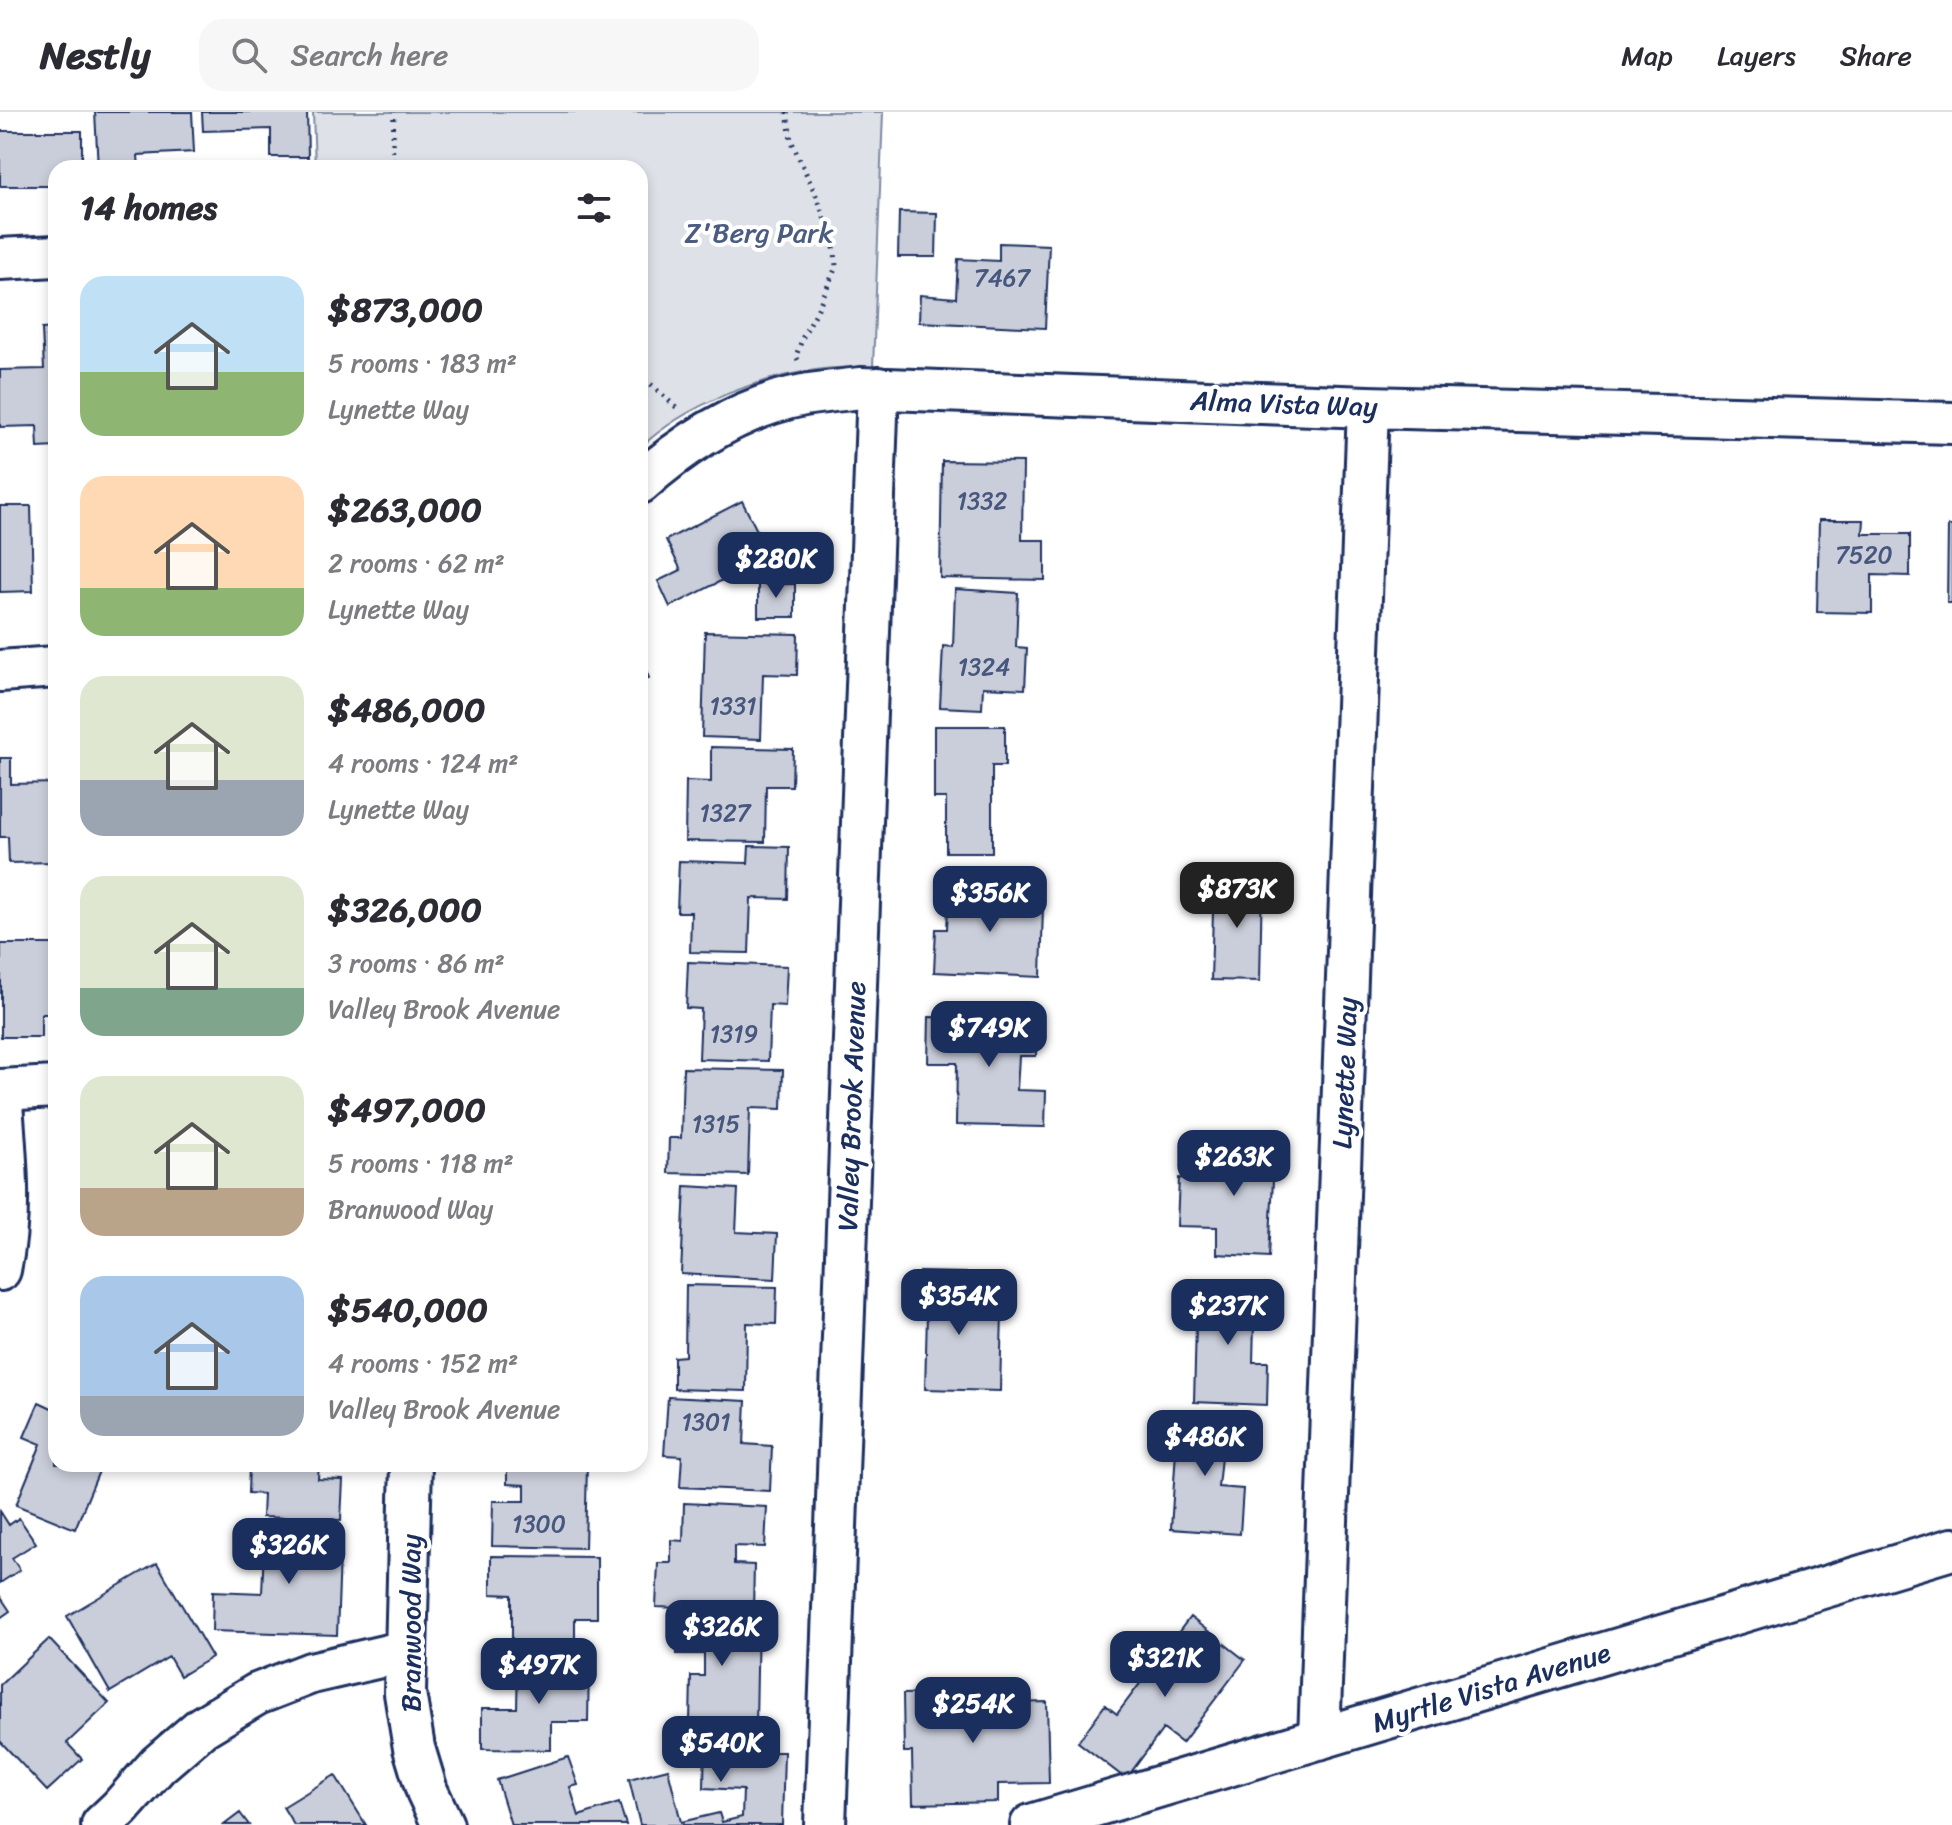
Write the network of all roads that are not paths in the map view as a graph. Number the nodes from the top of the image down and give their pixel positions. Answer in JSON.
{"nodes":[{"id":1,"x":48,"y":256,"type":"edge"},
{"id":2,"x":0,"y":259,"type":"edge"},
{"id":3,"x":878,"y":388,"type":"junction"},
{"id":4,"x":1368,"y":407,"type":"junction"},
{"id":5,"x":1952,"y":423,"type":"edge"},
{"id":6,"x":648,"y":476,"type":"edge"},
{"id":7,"x":48,"y":668,"type":"edge"},
{"id":8,"x":0,"y":671,"type":"edge"},
{"id":9,"x":48,"y":1087,"type":"edge"},
{"id":10,"x":1,"y":1090,"type":"edge"},
{"id":11,"x":0,"y":1270,"type":"edge"},
{"id":12,"x":411,"y":1472,"type":"edge"},
{"id":13,"x":1952,"y":1549,"type":"edge"},
{"id":14,"x":406,"y":1651,"type":"junction"},
{"id":15,"x":1319,"y":1739,"type":"junction"},
{"id":16,"x":102,"y":1825,"type":"edge"},
{"id":17,"x":443,"y":1825,"type":"edge"},
{"id":18,"x":825,"y":1825,"type":"edge"},
{"id":19,"x":1031,"y":1825,"type":"edge"}],
"edges":[{"from":1,"to":2,"type":"street"},
{"from":3,"to":4,"type":"street","name":"Alma Vista Way"},
{"from":3,"to":6,"type":"street","name":"Alma Vista Way"},
{"from":3,"to":18,"type":"street","name":"Valley Brook Avenue"},
{"from":4,"to":5,"type":"street","name":"Alma Vista Way"},
{"from":4,"to":15,"type":"street","name":"Lynette Way"},
{"from":7,"to":8,"type":"street"},
{"from":9,"to":10,"type":"street"},
{"from":10,"to":11,"type":"street"},
{"from":12,"to":14,"type":"street","name":"Branwood Way"},
{"from":13,"to":15,"type":"street","name":"Myrtle Vista Avenue"},
{"from":14,"to":16,"type":"street"},
{"from":14,"to":17,"type":"street","name":"Branwood Way"},
{"from":15,"to":19,"type":"street","name":"Myrtle Vista Avenue"}]}
